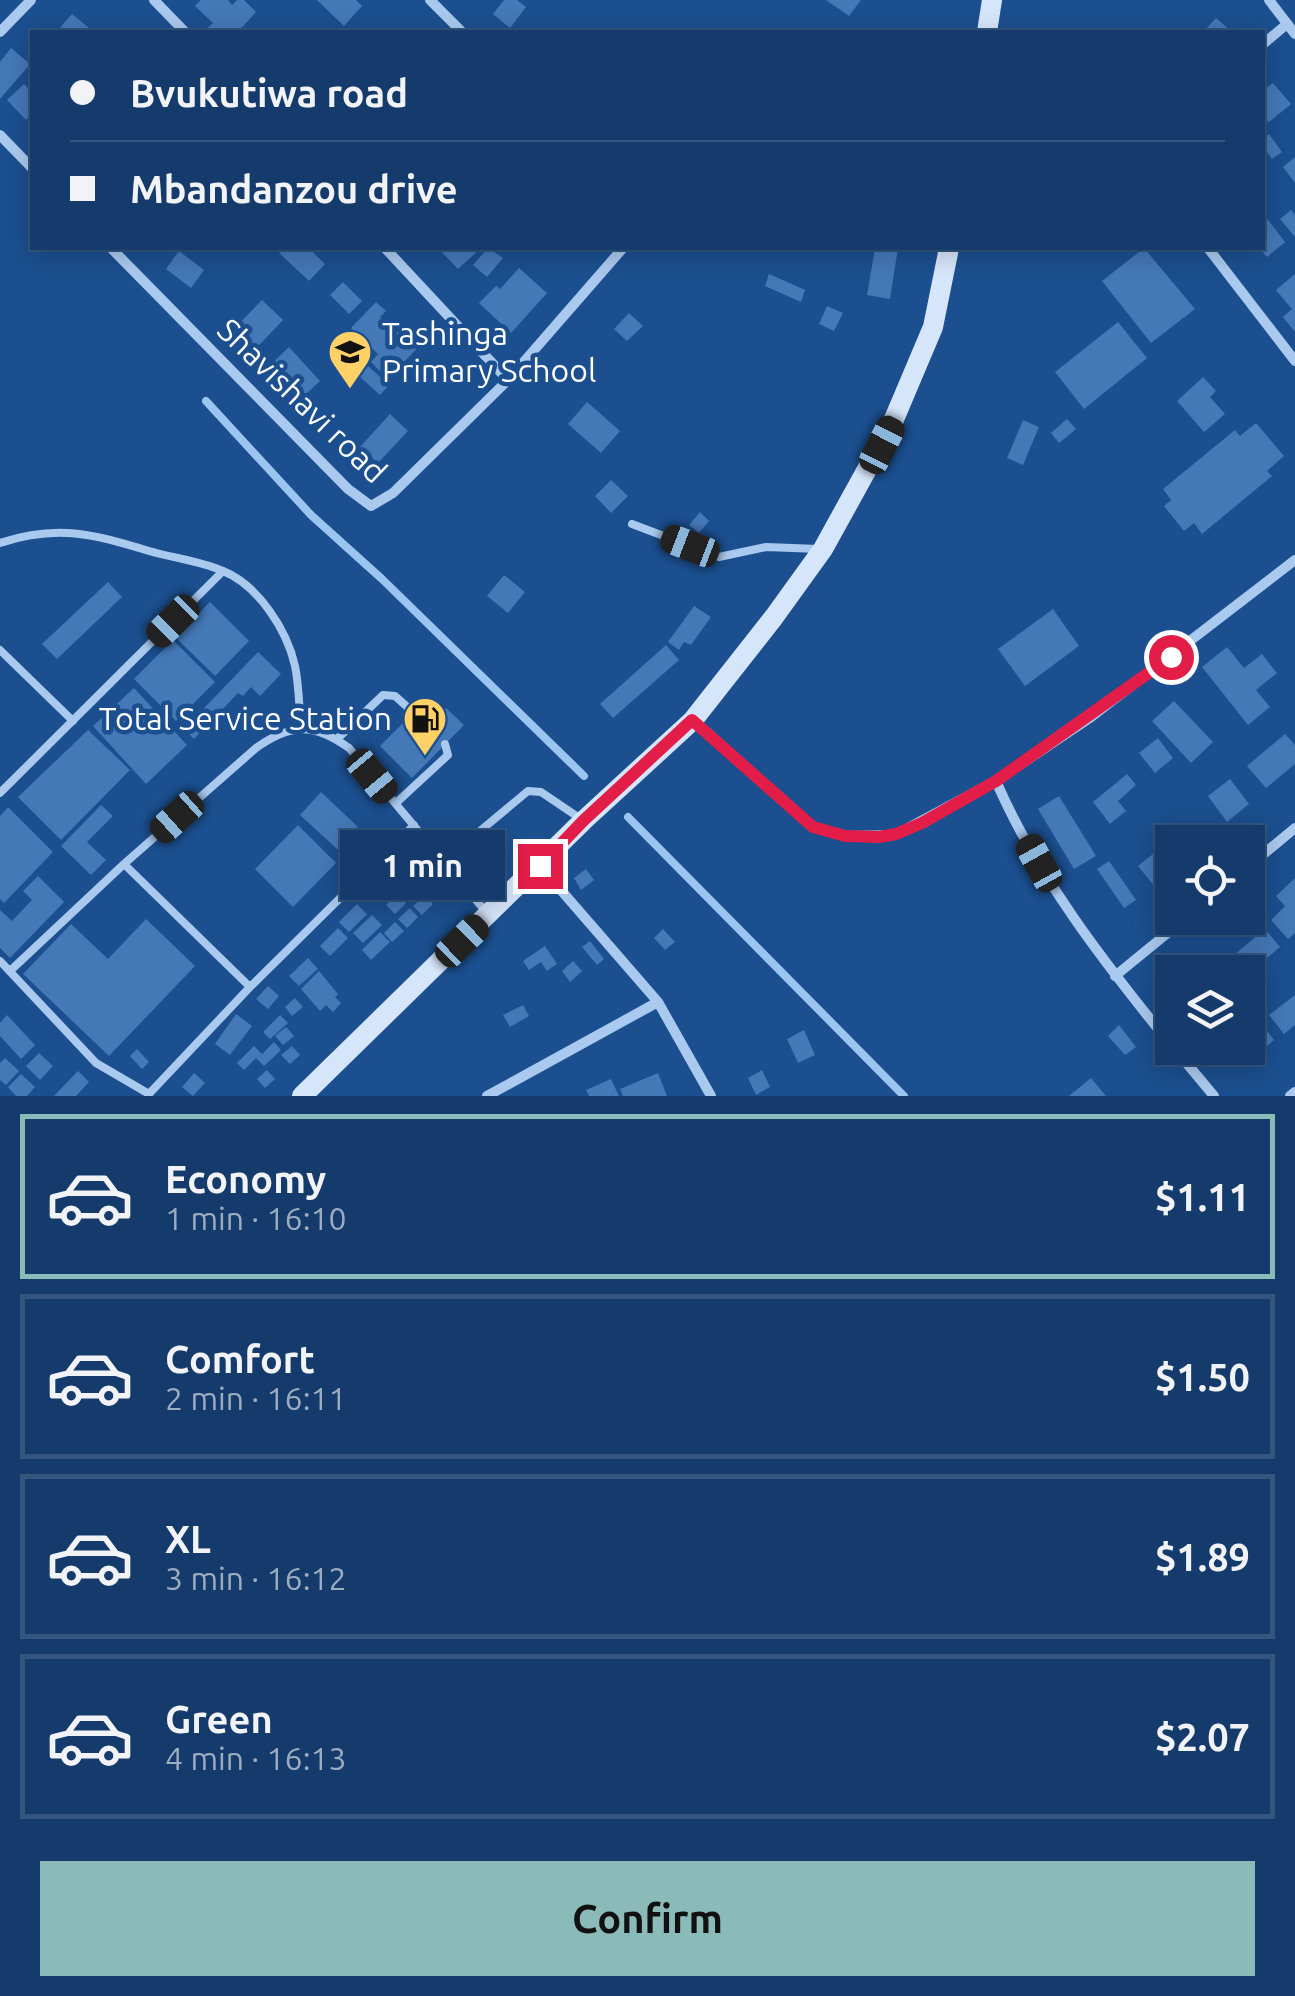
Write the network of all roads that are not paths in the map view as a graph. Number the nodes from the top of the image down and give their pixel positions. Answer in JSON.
{"nodes":[{"id":1,"x":31,"y":0,"type":"edge"},
{"id":2,"x":154,"y":0,"type":"edge"},
{"id":3,"x":430,"y":0,"type":"edge"},
{"id":4,"x":992,"y":0,"type":"edge"},
{"id":5,"x":1269,"y":0,"type":"edge"},
{"id":6,"x":1291,"y":29,"type":"edge"},
{"id":7,"x":183,"y":30,"type":"edge"},
{"id":8,"x":460,"y":30,"type":"edge"},
{"id":9,"x":987,"y":30,"type":"edge"},
{"id":10,"x":0,"y":32,"type":"edge"},
{"id":11,"x":1265,"y":42,"type":"edge"},
{"id":12,"x":0,"y":135,"type":"edge"},
{"id":13,"x":30,"y":166,"type":"edge"},
{"id":14,"x":113,"y":250,"type":"edge"},
{"id":15,"x":387,"y":250,"type":"edge"},
{"id":16,"x":621,"y":250,"type":"edge"},
{"id":17,"x":949,"y":250,"type":"edge"},
{"id":18,"x":1210,"y":250,"type":"edge"},
{"id":19,"x":1295,"y":361,"type":"edge"},
{"id":20,"x":508,"y":380,"type":"junction"},
{"id":21,"x":632,"y":524,"type":"dead end"},
{"id":22,"x":0,"y":543,"type":"edge"},
{"id":23,"x":823,"y":549,"type":"junction"},
{"id":24,"x":1295,"y":560,"type":"edge"},
{"id":25,"x":223,"y":571,"type":"junction"},
{"id":26,"x":0,"y":650,"type":"edge"},
{"id":27,"x":414,"y":712,"type":"dead end"},
{"id":28,"x":692,"y":720,"type":"junction"},
{"id":29,"x":73,"y":721,"type":"junction"},
{"id":30,"x":300,"y":727,"type":"junction"},
{"id":31,"x":337,"y":739,"type":"junction"},
{"id":32,"x":446,"y":744,"type":"dead end"},
{"id":33,"x":996,"y":781,"type":"junction"},
{"id":34,"x":0,"y":793,"type":"edge"},
{"id":35,"x":396,"y":803,"type":"junction"},
{"id":36,"x":583,"y":821,"type":"junction"},
{"id":37,"x":414,"y":824,"type":"junction"},
{"id":38,"x":1295,"y":828,"type":"edge"},
{"id":39,"x":1265,"y":853,"type":"edge"},
{"id":40,"x":444,"y":861,"type":"junction"},
{"id":41,"x":124,"y":864,"type":"junction"},
{"id":42,"x":540,"y":866,"type":"junction"},
{"id":43,"x":488,"y":915,"type":"junction"},
{"id":44,"x":1165,"y":935,"type":"edge"},
{"id":45,"x":0,"y":961,"type":"edge"},
{"id":46,"x":10,"y":971,"type":"junction"},
{"id":47,"x":1115,"y":976,"type":"junction"},
{"id":48,"x":250,"y":987,"type":"junction"},
{"id":49,"x":658,"y":1002,"type":"junction"},
{"id":50,"x":1155,"y":1025,"type":"edge"},
{"id":51,"x":1188,"y":1065,"type":"edge"},
{"id":52,"x":148,"y":1095,"type":"edge"},
{"id":53,"x":302,"y":1096,"type":"edge"},
{"id":54,"x":488,"y":1096,"type":"edge"},
{"id":55,"x":711,"y":1096,"type":"edge"},
{"id":56,"x":1214,"y":1096,"type":"edge"}],
"edges":[{"from":1,"to":10,"type":"street"},
{"from":2,"to":7,"type":"street"},
{"from":3,"to":8,"type":"street"},
{"from":4,"to":9,"type":"street"},
{"from":5,"to":6,"type":"street"},
{"from":6,"to":11,"type":"street"},
{"from":12,"to":13,"type":"street"},
{"from":14,"to":20,"type":"street","name":"Shavishavi road"},
{"from":15,"to":20,"type":"street"},
{"from":16,"to":20,"type":"street","name":"Shavishavi road"},
{"from":17,"to":23,"type":"street"},
{"from":18,"to":19,"type":"street"},
{"from":21,"to":23,"type":"lane"},
{"from":22,"to":25,"type":"lane"},
{"from":23,"to":28,"type":"street"},
{"from":24,"to":33,"type":"street"},
{"from":25,"to":29,"type":"lane"},
{"from":25,"to":30,"type":"lane"},
{"from":26,"to":29,"type":"lane"},
{"from":27,"to":31,"type":"lane"},
{"from":28,"to":33,"type":"street"},
{"from":28,"to":36,"type":"street"},
{"from":29,"to":34,"type":"lane"},
{"from":30,"to":31,"type":"lane"},
{"from":30,"to":41,"type":"lane"},
{"from":31,"to":35,"type":"lane"},
{"from":32,"to":35,"type":"lane"},
{"from":33,"to":47,"type":"street"},
{"from":35,"to":37,"type":"lane"},
{"from":36,"to":40,"type":"lane"},
{"from":36,"to":42,"type":"street"},
{"from":37,"to":40,"type":"lane"},
{"from":37,"to":48,"type":"lane"},
{"from":38,"to":39,"type":"street"},
{"from":40,"to":43,"type":"lane"},
{"from":41,"to":46,"type":"lane"},
{"from":41,"to":48,"type":"lane"},
{"from":42,"to":43,"type":"street"},
{"from":42,"to":49,"type":"street"},
{"from":43,"to":53,"type":"street"},
{"from":44,"to":47,"type":"street"},
{"from":45,"to":46,"type":"lane"},
{"from":46,"to":52,"type":"lane"},
{"from":47,"to":50,"type":"street"},
{"from":48,"to":52,"type":"lane"},
{"from":49,"to":54,"type":"street"},
{"from":49,"to":55,"type":"street"},
{"from":51,"to":56,"type":"street"}]}
